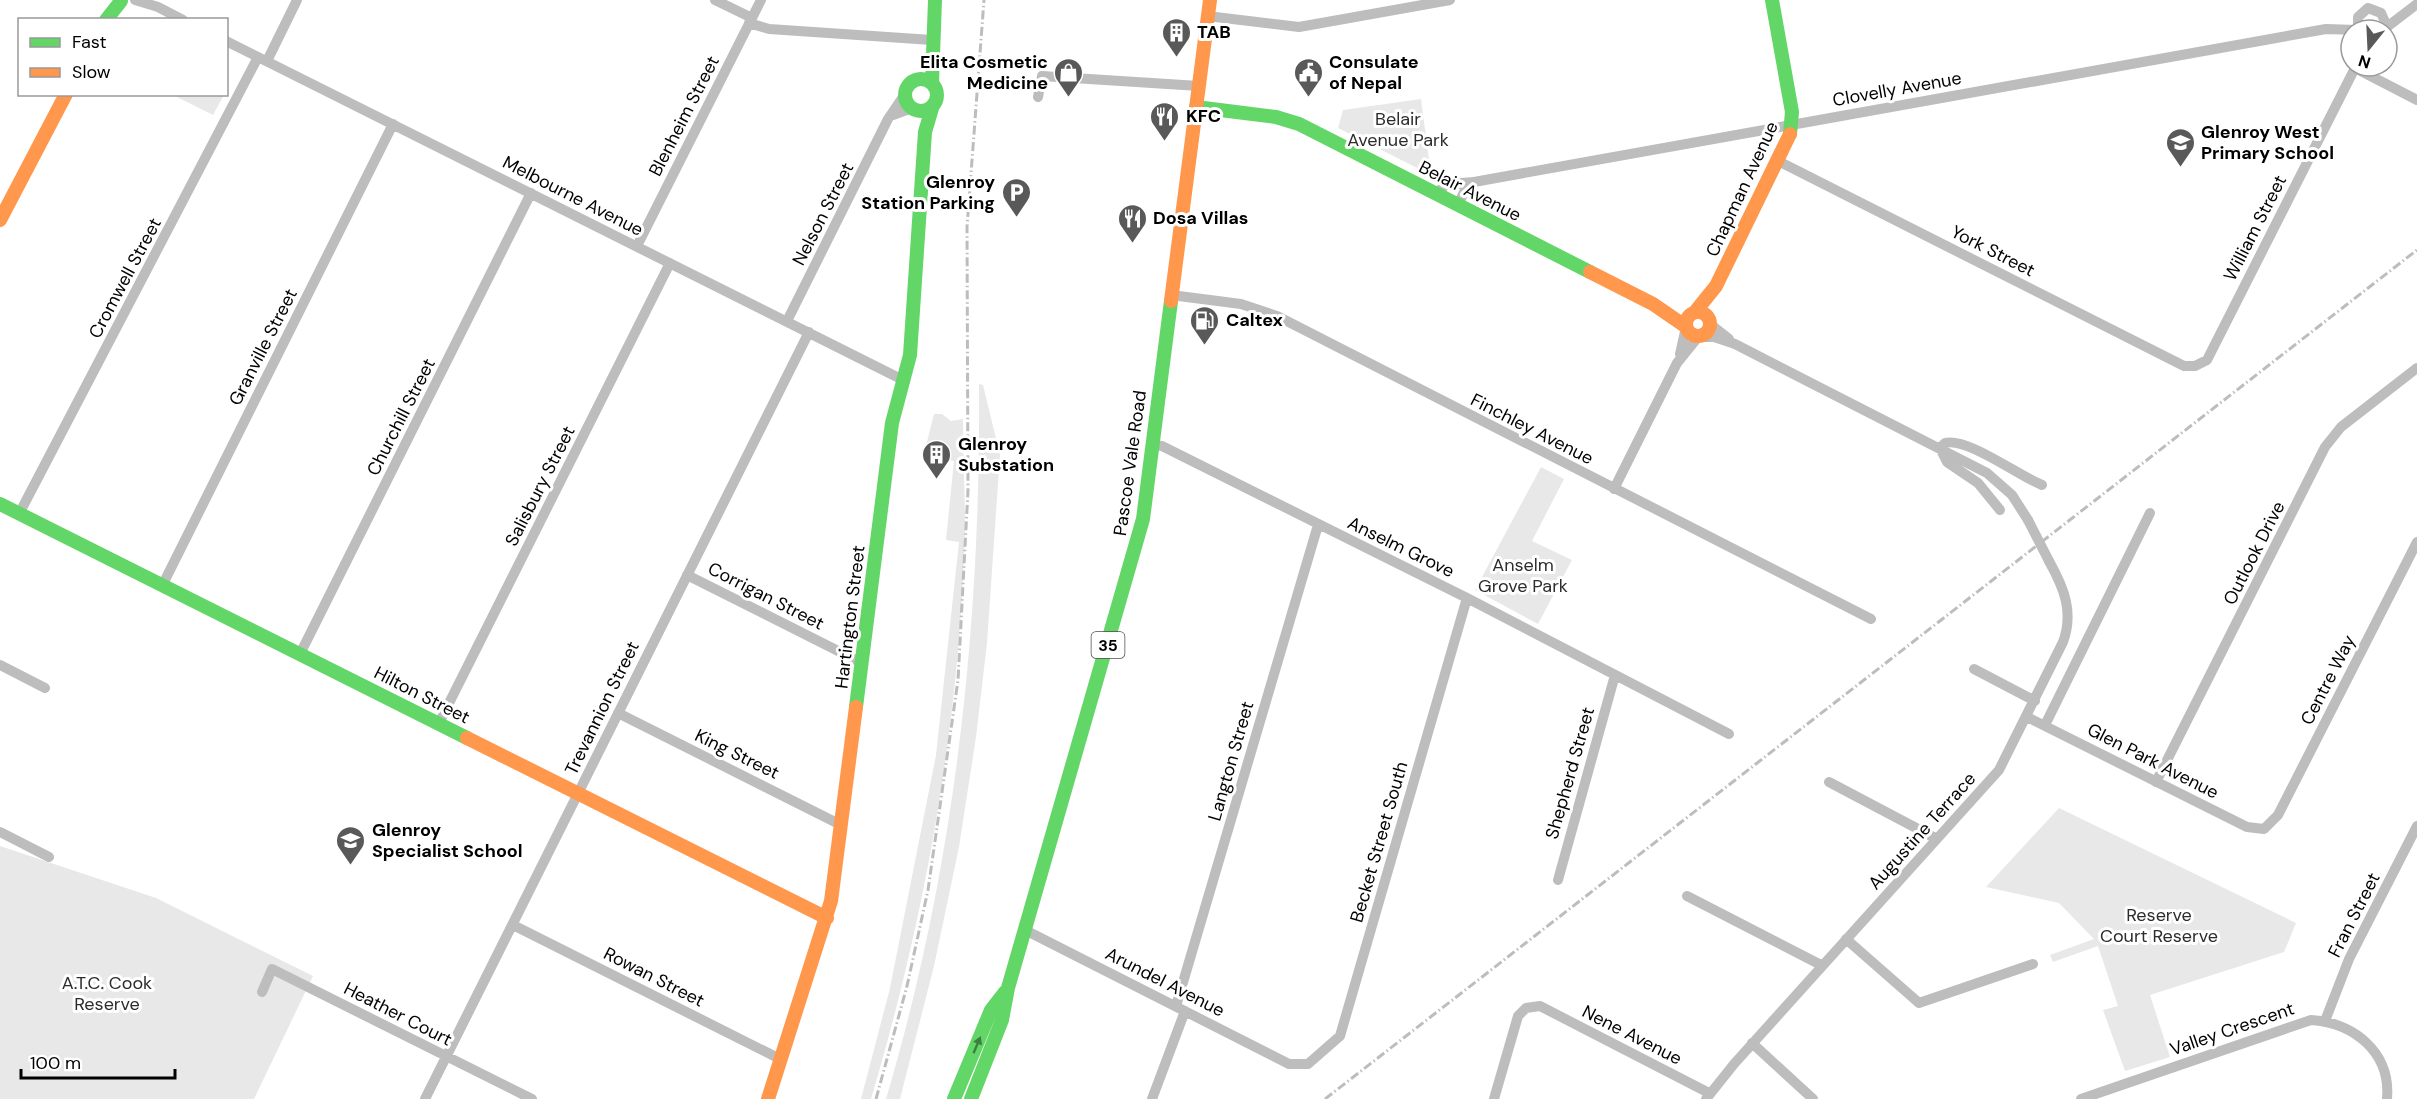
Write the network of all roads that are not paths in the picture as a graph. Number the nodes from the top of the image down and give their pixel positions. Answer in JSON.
{"nodes":[{"id":1,"x":122,"y":0,"type":"edge"},
{"id":2,"x":297,"y":0,"type":"edge"},
{"id":3,"x":715,"y":0,"type":"edge"},
{"id":4,"x":761,"y":0,"type":"edge"},
{"id":5,"x":935,"y":0,"type":"edge"},
{"id":6,"x":1210,"y":0,"type":"edge"},
{"id":7,"x":1450,"y":0,"type":"edge"},
{"id":8,"x":1772,"y":0,"type":"edge"},
{"id":9,"x":154,"y":3,"type":"edge"},
{"id":10,"x":2417,"y":4,"type":"edge"},
{"id":11,"x":2378,"y":8,"type":"edge"},
{"id":12,"x":2362,"y":9,"type":"edge"},
{"id":13,"x":1208,"y":16,"type":"junction"},
{"id":14,"x":107,"y":18,"type":"edge"},
{"id":15,"x":180,"y":18,"type":"edge"},
{"id":16,"x":2399,"y":18,"type":"edge"},
{"id":17,"x":750,"y":20,"type":"junction"},
{"id":18,"x":2326,"y":28,"type":"junction"},
{"id":19,"x":2339,"y":29,"type":"edge"},
{"id":20,"x":932,"y":40,"type":"junction"},
{"id":21,"x":228,"y":42,"type":"edge"},
{"id":22,"x":263,"y":59,"type":"junction"},
{"id":23,"x":931,"y":61,"type":"junction"},
{"id":24,"x":2350,"y":78,"type":"edge"},
{"id":25,"x":2376,"y":78,"type":"edge"},
{"id":26,"x":918,"y":79,"type":"junction"},
{"id":27,"x":932,"y":83,"type":"junction"},
{"id":28,"x":1199,"y":86,"type":"junction"},
{"id":29,"x":905,"y":94,"type":"junction"},
{"id":30,"x":65,"y":96,"type":"edge"},
{"id":31,"x":1038,"y":97,"type":"dead end"},
{"id":32,"x":2417,"y":100,"type":"edge"},
{"id":33,"x":933,"y":105,"type":"junction"},
{"id":34,"x":1196,"y":107,"type":"junction"},
{"id":35,"x":914,"y":109,"type":"junction"},
{"id":36,"x":887,"y":120,"type":"junction"},
{"id":37,"x":393,"y":124,"type":"junction"},
{"id":38,"x":1793,"y":124,"type":"junction"},
{"id":39,"x":925,"y":132,"type":"junction"},
{"id":40,"x":1778,"y":161,"type":"junction"},
{"id":41,"x":1474,"y":182,"type":"junction"},
{"id":42,"x":1436,"y":193,"type":"junction"},
{"id":43,"x":531,"y":194,"type":"junction"},
{"id":44,"x":1458,"y":204,"type":"junction"},
{"id":45,"x":0,"y":220,"type":"edge"},
{"id":46,"x":637,"y":246,"type":"junction"},
{"id":47,"x":670,"y":263,"type":"junction"},
{"id":48,"x":1716,"y":286,"type":"junction"},
{"id":49,"x":1171,"y":295,"type":"junction"},
{"id":50,"x":1689,"y":320,"type":"junction"},
{"id":51,"x":787,"y":321,"type":"junction"},
{"id":52,"x":1710,"y":321,"type":"junction"},
{"id":53,"x":809,"y":332,"type":"junction"},
{"id":54,"x":1699,"y":337,"type":"junction"},
{"id":55,"x":1736,"y":344,"type":"junction"},
{"id":56,"x":1677,"y":363,"type":"junction"},
{"id":57,"x":2195,"y":366,"type":"joint"},
{"id":58,"x":2417,"y":368,"type":"edge"},
{"id":59,"x":905,"y":381,"type":"junction"},
{"id":60,"x":1152,"y":444,"type":"junction"},
{"id":61,"x":1940,"y":448,"type":"junction"},
{"id":62,"x":2042,"y":485,"type":"dead end"},
{"id":63,"x":1614,"y":489,"type":"junction"},
{"id":64,"x":0,"y":504,"type":"edge"},
{"id":65,"x":2000,"y":510,"type":"dead end"},
{"id":66,"x":2150,"y":513,"type":"dead end"},
{"id":67,"x":19,"y":514,"type":"junction"},
{"id":68,"x":1318,"y":525,"type":"junction"},
{"id":69,"x":2417,"y":542,"type":"edge"},
{"id":70,"x":687,"y":575,"type":"junction"},
{"id":71,"x":162,"y":585,"type":"junction"},
{"id":72,"x":1467,"y":598,"type":"junction"},
{"id":73,"x":1870,"y":619,"type":"dead end"},
{"id":74,"x":300,"y":654,"type":"junction"},
{"id":75,"x":862,"y":663,"type":"junction"},
{"id":76,"x":0,"y":665,"type":"edge"},
{"id":77,"x":1974,"y":669,"type":"dead end"},
{"id":78,"x":1615,"y":675,"type":"junction"},
{"id":79,"x":45,"y":688,"type":"dead end"},
{"id":80,"x":2035,"y":701,"type":"junction"},
{"id":81,"x":618,"y":714,"type":"junction"},
{"id":82,"x":2027,"y":717,"type":"junction"},
{"id":83,"x":439,"y":723,"type":"junction"},
{"id":84,"x":2045,"y":725,"type":"junction"},
{"id":85,"x":1730,"y":734,"type":"dead end"},
{"id":86,"x":1829,"y":782,"type":"dead end"},
{"id":87,"x":2156,"y":782,"type":"junction"},
{"id":88,"x":578,"y":794,"type":"junction"},
{"id":89,"x":841,"y":825,"type":"junction"},
{"id":90,"x":2417,"y":826,"type":"edge"},
{"id":91,"x":2264,"y":830,"type":"joint"},
{"id":92,"x":0,"y":832,"type":"edge"},
{"id":93,"x":1937,"y":839,"type":"junction"},
{"id":94,"x":49,"y":857,"type":"dead end"},
{"id":95,"x":1558,"y":880,"type":"dead end"},
{"id":96,"x":1687,"y":896,"type":"dead end"},
{"id":97,"x":827,"y":918,"type":"junction"},
{"id":98,"x":513,"y":925,"type":"junction"},
{"id":99,"x":1025,"y":930,"type":"junction"},
{"id":100,"x":1846,"y":939,"type":"junction"},
{"id":101,"x":2033,"y":964,"type":"dead end"},
{"id":102,"x":1821,"y":965,"type":"junction"},
{"id":103,"x":1008,"y":988,"type":"junction"},
{"id":104,"x":262,"y":992,"type":"dead end"},
{"id":105,"x":1180,"y":1009,"type":"junction"},
{"id":106,"x":2325,"y":1021,"type":"junction"},
{"id":107,"x":1752,"y":1043,"type":"junction"},
{"id":108,"x":446,"y":1056,"type":"junction"},
{"id":109,"x":780,"y":1059,"type":"junction"},
{"id":110,"x":1289,"y":1064,"type":"joint"},
{"id":111,"x":1707,"y":1096,"type":"edge"},
{"id":112,"x":425,"y":1099,"type":"edge"},
{"id":113,"x":532,"y":1099,"type":"edge"},
{"id":114,"x":768,"y":1099,"type":"edge"},
{"id":115,"x":954,"y":1099,"type":"edge"},
{"id":116,"x":970,"y":1099,"type":"edge"},
{"id":117,"x":1152,"y":1099,"type":"edge"},
{"id":118,"x":1494,"y":1099,"type":"edge"},
{"id":119,"x":1813,"y":1099,"type":"edge"},
{"id":120,"x":2081,"y":1099,"type":"edge"},
{"id":121,"x":2387,"y":1099,"type":"edge"}],
"edges":[{"from":1,"to":9,"type":"street"},
{"from":1,"to":14,"type":"street"},
{"from":2,"to":22,"type":"street","name":"Cromwell Street"},
{"from":3,"to":17,"type":"street"},
{"from":4,"to":17,"type":"street","name":"Blenheim Street"},
{"from":5,"to":20,"type":"street"},
{"from":6,"to":13,"type":"street","name":"Pascoe Vale Road","number":"35"},
{"from":7,"to":13,"type":"street"},
{"from":8,"to":38,"type":"street","name":"Chapman Avenue"},
{"from":9,"to":15,"type":"street"},
{"from":10,"to":11,"type":"street","name":"Clovelly Avenue"},
{"from":10,"to":16,"type":"street"},
{"from":11,"to":12,"type":"street","name":"Clovelly Avenue"},
{"from":12,"to":18,"type":"street","name":"Clovelly Avenue"},
{"from":13,"to":28,"type":"street","name":"Pascoe Vale Road","number":"35"},
{"from":17,"to":20,"type":"street"},
{"from":17,"to":46,"type":"street","name":"Blenheim Street"},
{"from":18,"to":19,"type":"street","name":"Clovelly Avenue"},
{"from":18,"to":38,"type":"street","name":"Clovelly Avenue"},
{"from":20,"to":23,"type":"street"},
{"from":21,"to":22,"type":"street","name":"Melbourne Avenue"},
{"from":22,"to":37,"type":"street","name":"Melbourne Avenue"},
{"from":22,"to":67,"type":"street","name":"Cromwell Street"},
{"from":23,"to":26,"type":"street"},
{"from":23,"to":27,"type":"street"},
{"from":24,"to":57,"type":"street","name":"William Street"},
{"from":25,"to":32,"type":"street"},
{"from":26,"to":27,"type":"street"},
{"from":26,"to":29,"type":"street"},
{"from":27,"to":33,"type":"street"},
{"from":28,"to":31,"type":"street"},
{"from":28,"to":34,"type":"street","name":"Pascoe Vale Road","number":"35"},
{"from":29,"to":35,"type":"street"},
{"from":29,"to":36,"type":"street","name":"Nelson Street"},
{"from":30,"to":45,"type":"street"},
{"from":33,"to":35,"type":"street"},
{"from":33,"to":39,"type":"street","name":"Hartington Street"},
{"from":34,"to":42,"type":"street","name":"Belair Avenue"},
{"from":34,"to":49,"type":"street","name":"Pascoe Vale Road","number":"35"},
{"from":35,"to":36,"type":"street"},
{"from":35,"to":39,"type":"street","name":"Hartington Street"},
{"from":36,"to":51,"type":"street","name":"Nelson Street"},
{"from":37,"to":43,"type":"street","name":"Melbourne Avenue"},
{"from":37,"to":71,"type":"street","name":"Granville Street"},
{"from":38,"to":40,"type":"street","name":"Chapman Avenue"},
{"from":38,"to":41,"type":"street","name":"Clovelly Avenue"},
{"from":39,"to":59,"type":"street","name":"Hartington Street"},
{"from":40,"to":48,"type":"street","name":"Chapman Avenue"},
{"from":40,"to":57,"type":"street","name":"York Street"},
{"from":41,"to":42,"type":"street","name":"Clovelly Avenue"},
{"from":41,"to":44,"type":"street"},
{"from":42,"to":44,"type":"street","name":"Belair Avenue"},
{"from":43,"to":46,"type":"street","name":"Melbourne Avenue"},
{"from":43,"to":74,"type":"street","name":"Churchill Street"},
{"from":44,"to":50,"type":"street","name":"Belair Avenue"},
{"from":46,"to":47,"type":"street","name":"Melbourne Avenue"},
{"from":47,"to":51,"type":"street","name":"Melbourne Avenue"},
{"from":47,"to":83,"type":"street","name":"Salisbury Street"},
{"from":48,"to":50,"type":"street","name":"Chapman Avenue"},
{"from":48,"to":52,"type":"street","name":"Chapman Avenue"},
{"from":49,"to":60,"type":"street","name":"Pascoe Vale Road","number":"35"},
{"from":49,"to":63,"type":"street","name":"Finchley Avenue"},
{"from":50,"to":52,"type":"street"},
{"from":50,"to":54,"type":"street"},
{"from":50,"to":56,"type":"street"},
{"from":51,"to":53,"type":"street","name":"Melbourne Avenue"},
{"from":52,"to":54,"type":"street"},
{"from":52,"to":55,"type":"street"},
{"from":53,"to":59,"type":"street","name":"Melbourne Avenue"},
{"from":53,"to":70,"type":"street","name":"Trevannion Street"},
{"from":54,"to":55,"type":"street"},
{"from":54,"to":56,"type":"street"},
{"from":55,"to":61,"type":"street"},
{"from":56,"to":63,"type":"street"},
{"from":58,"to":87,"type":"street","name":"Outlook Drive"},
{"from":59,"to":75,"type":"street","name":"Hartington Street"},
{"from":60,"to":68,"type":"street","name":"Anselm Grove"},
{"from":60,"to":99,"type":"street","name":"Pascoe Vale Road","number":"35"},
{"from":61,"to":62,"type":"street"},
{"from":61,"to":65,"type":"street"},
{"from":61,"to":80,"type":"street","name":"Augustine Terrace","bridge":true},
{"from":63,"to":73,"type":"street","name":"Finchley Avenue"},
{"from":64,"to":67,"type":"street","name":"Hilton Street"},
{"from":66,"to":84,"type":"street"},
{"from":67,"to":71,"type":"street","name":"Hilton Street"},
{"from":68,"to":72,"type":"street","name":"Anselm Grove"},
{"from":68,"to":105,"type":"street","name":"Langton Street"},
{"from":69,"to":91,"type":"street","name":"Centre Way"},
{"from":70,"to":75,"type":"street","name":"Corrigan Street"},
{"from":70,"to":81,"type":"street","name":"Trevannion Street"},
{"from":71,"to":74,"type":"street","name":"Hilton Street"},
{"from":72,"to":78,"type":"street","name":"Anselm Grove"},
{"from":72,"to":110,"type":"street","name":"Becket Street South"},
{"from":74,"to":83,"type":"street","name":"Hilton Street"},
{"from":75,"to":89,"type":"street","name":"Hartington Street"},
{"from":76,"to":79,"type":"street"},
{"from":77,"to":80,"type":"street"},
{"from":78,"to":85,"type":"street","name":"Anselm Grove"},
{"from":78,"to":95,"type":"street","name":"Shepherd Street"},
{"from":80,"to":82,"type":"street","name":"Augustine Terrace"},
{"from":81,"to":88,"type":"street","name":"Trevannion Street"},
{"from":81,"to":89,"type":"street","name":"King Street"},
{"from":82,"to":84,"type":"street","name":"Glen Park Avenue"},
{"from":82,"to":93,"type":"street","name":"Augustine Terrace"},
{"from":83,"to":88,"type":"street","name":"Hilton Street"},
{"from":84,"to":87,"type":"street","name":"Glen Park Avenue"},
{"from":86,"to":93,"type":"street"},
{"from":87,"to":91,"type":"street","name":"Glen Park Avenue"},
{"from":88,"to":97,"type":"street","name":"Hilton Street"},
{"from":88,"to":98,"type":"street","name":"Trevannion Street"},
{"from":89,"to":97,"type":"street","name":"Hartington Street"},
{"from":90,"to":106,"type":"street","name":"Fran Street"},
{"from":92,"to":94,"type":"street"},
{"from":93,"to":100,"type":"street","name":"Augustine Terrace"},
{"from":96,"to":102,"type":"street"},
{"from":97,"to":109,"type":"street","name":"Hartington Street"},
{"from":98,"to":108,"type":"street","name":"Trevannion Street"},
{"from":98,"to":109,"type":"street","name":"Rowan Street"},
{"from":99,"to":103,"type":"street","name":"Pascoe Vale Road","number":"35"},
{"from":99,"to":105,"type":"street","name":"Arundel Avenue"},
{"from":100,"to":101,"type":"street"},
{"from":100,"to":102,"type":"street","name":"Augustine Terrace"},
{"from":102,"to":107,"type":"street","name":"Augustine Terrace"},
{"from":115,"to":103,"type":"street","name":"Pascoe Vale Road","number":"35","one_way":true},
{"from":103,"to":116,"type":"street","name":"Pascoe Vale Road","number":"35"},
{"from":104,"to":108,"type":"street","name":"Heather Court"},
{"from":105,"to":110,"type":"street","name":"Arundel Avenue"},
{"from":105,"to":117,"type":"street","name":"Langton Street"},
{"from":106,"to":120,"type":"street","name":"Valley Crescent"},
{"from":106,"to":121,"type":"street","name":"Valley Crescent"},
{"from":107,"to":111,"type":"street","name":"Augustine Terrace"},
{"from":107,"to":119,"type":"street"},
{"from":108,"to":112,"type":"street","name":"Trevannion Street"},
{"from":108,"to":113,"type":"street","name":"Heather Court"},
{"from":109,"to":114,"type":"street","name":"Hartington Street"},
{"from":111,"to":118,"type":"street","name":"Nene Avenue"}]}
